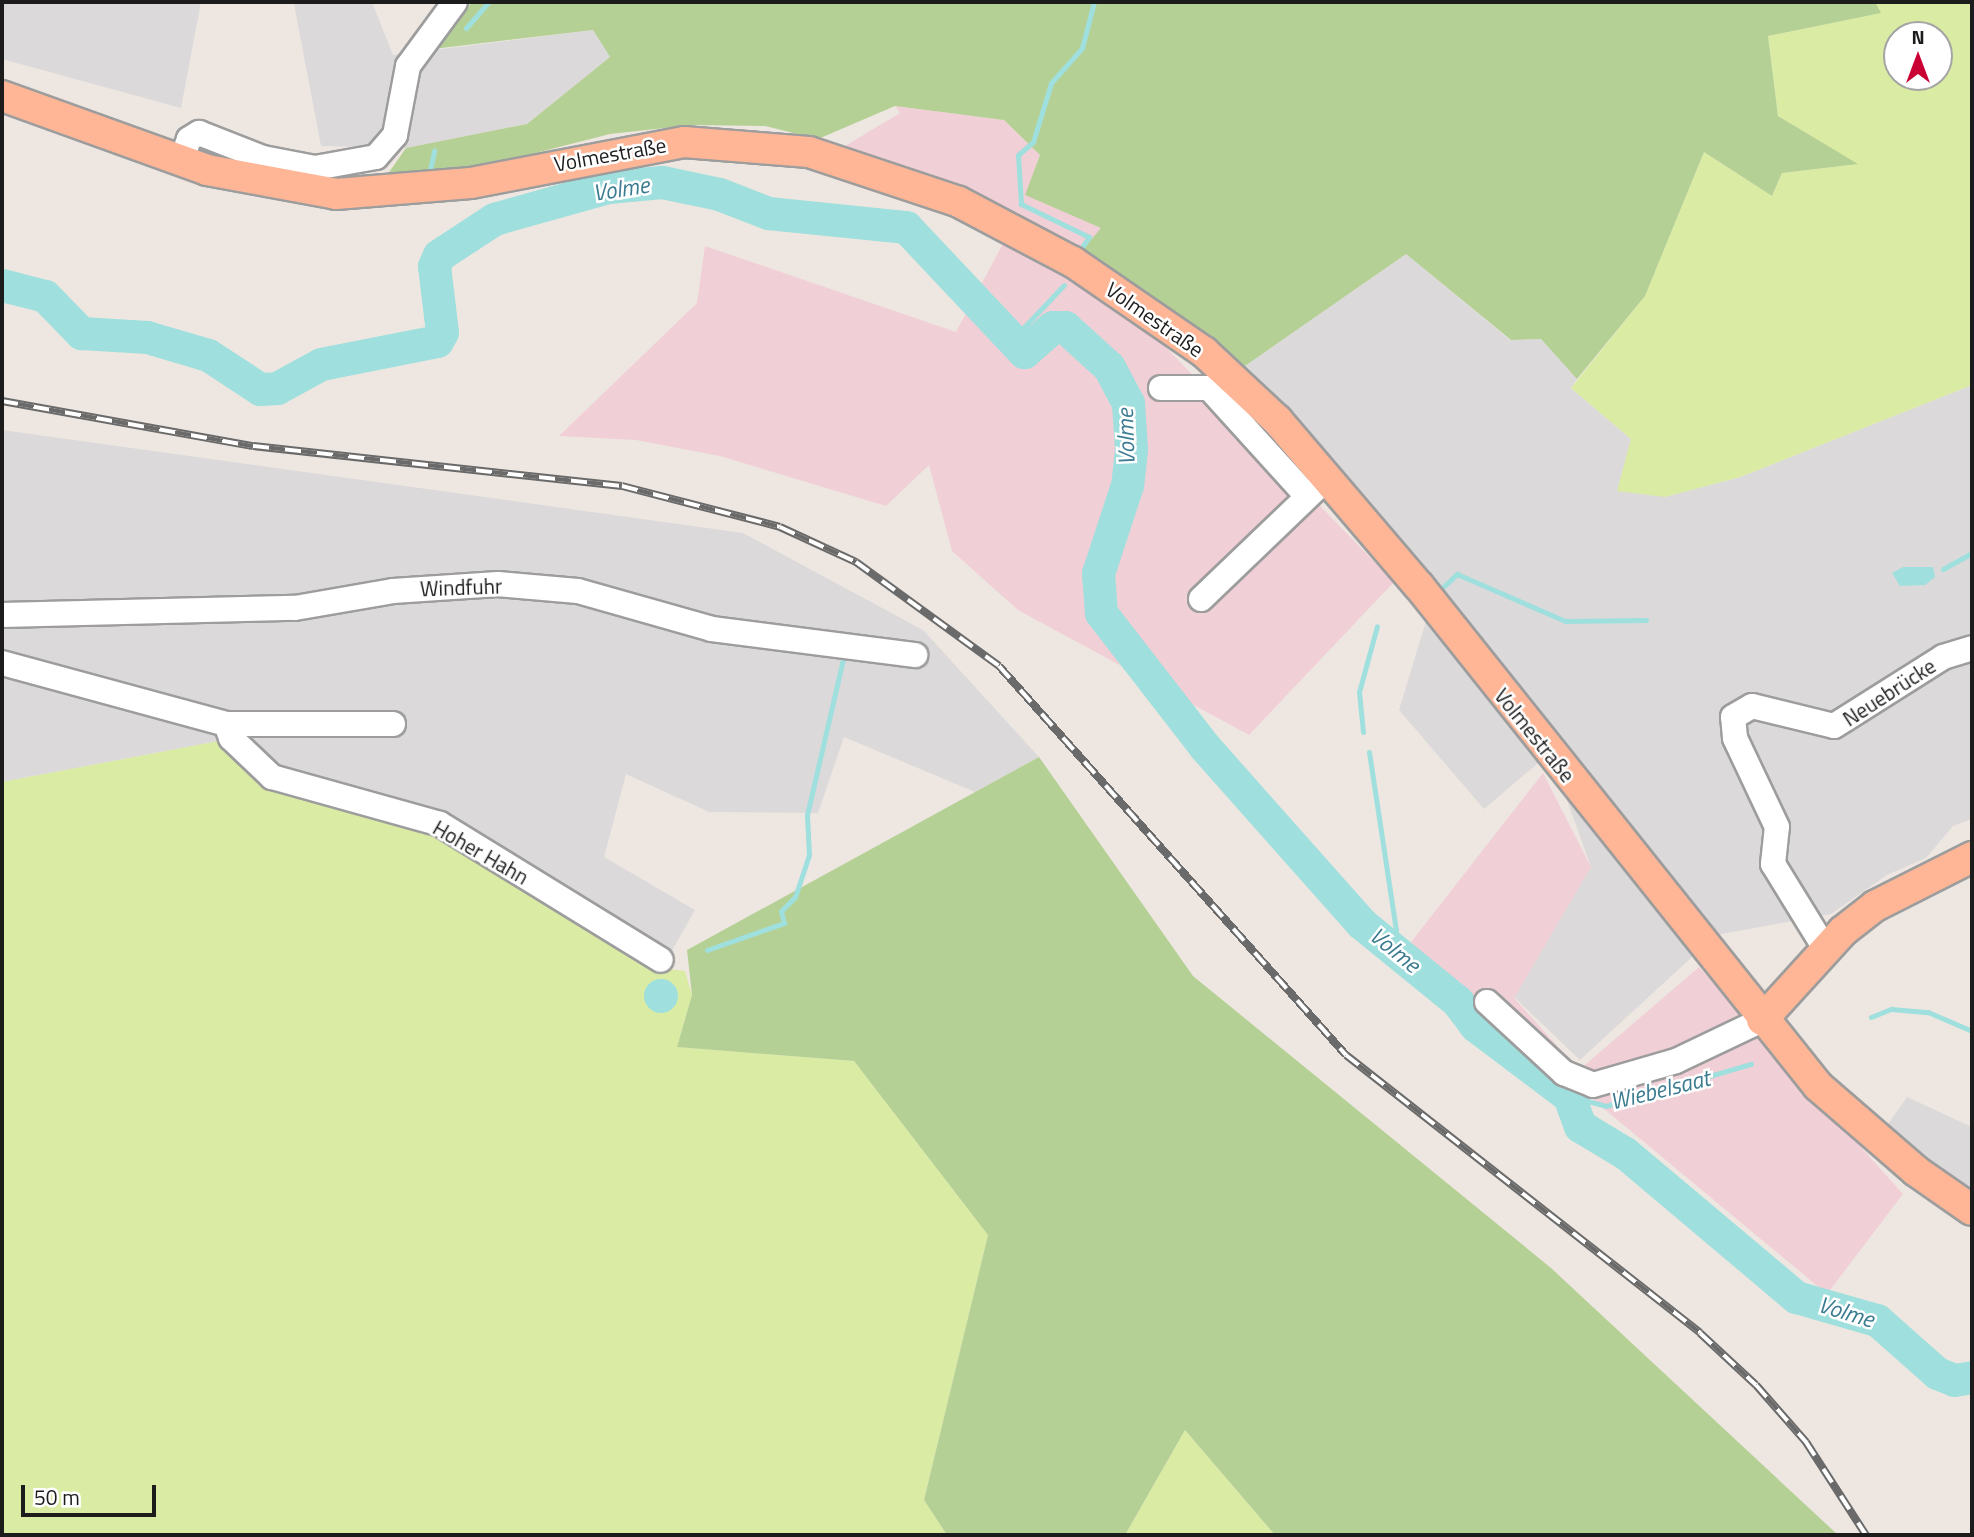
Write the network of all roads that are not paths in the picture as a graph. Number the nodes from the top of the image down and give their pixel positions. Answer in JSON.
{"nodes":[{"id":1,"x":455,"y":2,"type":"edge"},
{"id":2,"x":2,"y":96,"type":"edge"},
{"id":3,"x":181,"y":162,"type":"junction"},
{"id":4,"x":1161,"y":388,"type":"dead end"},
{"id":5,"x":1318,"y":487,"type":"junction"},
{"id":6,"x":1201,"y":599,"type":"dead end"},
{"id":7,"x":2,"y":615,"type":"edge"},
{"id":8,"x":1972,"y":648,"type":"edge"},
{"id":9,"x":915,"y":655,"type":"dead end"},
{"id":10,"x":2,"y":663,"type":"edge"},
{"id":11,"x":226,"y":724,"type":"junction"},
{"id":12,"x":393,"y":724,"type":"dead end"},
{"id":13,"x":1972,"y":857,"type":"edge"},
{"id":14,"x":1826,"y":950,"type":"junction"},
{"id":15,"x":661,"y":960,"type":"dead end"},
{"id":16,"x":1488,"y":1002,"type":"dead end"},
{"id":17,"x":1762,"y":1020,"type":"junction"},
{"id":18,"x":1972,"y":1210,"type":"edge"}],
"edges":[{"from":1,"to":3,"type":"street"},
{"from":2,"to":3,"type":"main road","name":"Volmestraße"},
{"from":3,"to":5,"type":"main road","name":"Volmestraße"},
{"from":4,"to":5,"type":"street"},
{"from":5,"to":6,"type":"street"},
{"from":5,"to":17,"type":"main road","name":"Volmestraße"},
{"from":7,"to":9,"type":"street","name":"Windfuhr"},
{"from":8,"to":14,"type":"street","name":"Neuebrücke"},
{"from":10,"to":11,"type":"street"},
{"from":11,"to":12,"type":"street"},
{"from":11,"to":15,"type":"street","name":"Hoher Hahn"},
{"from":13,"to":14,"type":"main road"},
{"from":14,"to":17,"type":"main road"},
{"from":16,"to":17,"type":"street"},
{"from":17,"to":18,"type":"main road","name":"Volmestraße"}]}
